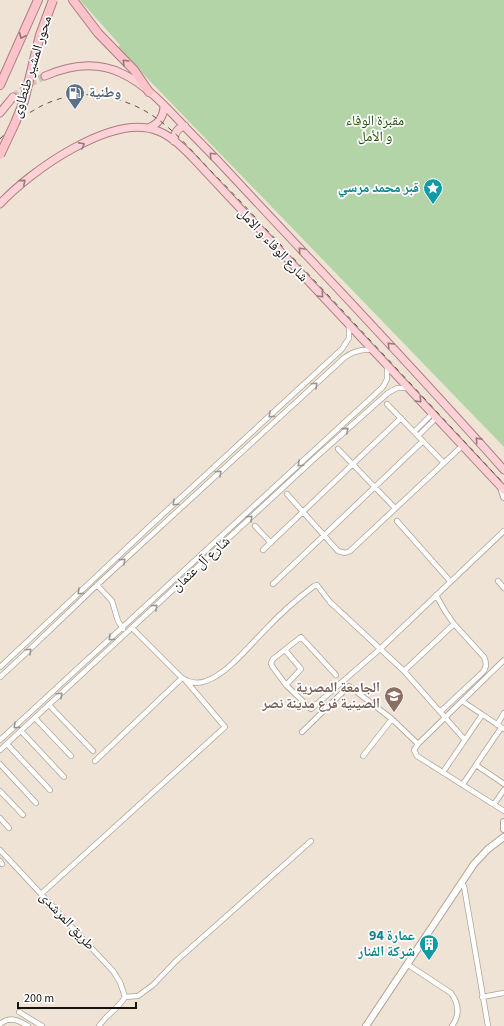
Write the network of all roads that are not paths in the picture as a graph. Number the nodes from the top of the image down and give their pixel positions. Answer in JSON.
{"nodes":[{"id":1,"x":38,"y":0,"type":"edge"},
{"id":2,"x":53,"y":0,"type":"edge"},
{"id":3,"x":74,"y":0,"type":"edge"},
{"id":4,"x":45,"y":76,"type":"tunnel mouth"},
{"id":5,"x":0,"y":85,"type":"edge"},
{"id":6,"x":150,"y":92,"type":"junction"},
{"id":7,"x":13,"y":97,"type":"tunnel mouth"},
{"id":8,"x":164,"y":105,"type":"junction"},
{"id":9,"x":0,"y":113,"type":"edge"},
{"id":10,"x":185,"y":126,"type":"junction"},
{"id":11,"x":148,"y":128,"type":"junction"},
{"id":12,"x":174,"y":141,"type":"junction"},
{"id":13,"x":0,"y":155,"type":"edge"},
{"id":14,"x":0,"y":204,"type":"edge"},
{"id":15,"x":349,"y":325,"type":"junction"},
{"id":16,"x":345,"y":346,"type":"junction"},
{"id":17,"x":372,"y":350,"type":"junction"},
{"id":18,"x":351,"y":353,"type":"junction"},
{"id":19,"x":387,"y":365,"type":"junction"},
{"id":20,"x":385,"y":384,"type":"junction"},
{"id":21,"x":408,"y":388,"type":"junction"},
{"id":22,"x":391,"y":391,"type":"junction"},
{"id":23,"x":387,"y":404,"type":"dead end"},
{"id":24,"x":434,"y":416,"type":"junction"},
{"id":25,"x":401,"y":418,"type":"junction"},
{"id":26,"x":421,"y":424,"type":"junction"},
{"id":27,"x":426,"y":428,"type":"junction"},
{"id":28,"x":414,"y":432,"type":"junction"},
{"id":29,"x":418,"y":436,"type":"junction"},
{"id":30,"x":423,"y":441,"type":"junction"},
{"id":31,"x":462,"y":446,"type":"junction"},
{"id":32,"x":338,"y":449,"type":"dead end"},
{"id":33,"x":444,"y":463,"type":"junction"},
{"id":34,"x":353,"y":464,"type":"junction"},
{"id":35,"x":504,"y":470,"type":"edge"},
{"id":36,"x":375,"y":487,"type":"junction"},
{"id":37,"x":503,"y":488,"type":"edge"},
{"id":38,"x":287,"y":494,"type":"dead end"},
{"id":39,"x":504,"y":497,"type":"edge"},
{"id":40,"x":395,"y":508,"type":"junction"},
{"id":41,"x":303,"y":511,"type":"junction"},
{"id":42,"x":397,"y":521,"type":"dead end"},
{"id":43,"x":255,"y":526,"type":"dead end"},
{"id":44,"x":149,"y":527,"type":"junction"},
{"id":45,"x":504,"y":531,"type":"edge"},
{"id":46,"x":154,"y":533,"type":"junction"},
{"id":47,"x":325,"y":535,"type":"junction"},
{"id":48,"x":271,"y":543,"type":"junction"},
{"id":49,"x":263,"y":550,"type":"dead end"},
{"id":50,"x":450,"y":581,"type":"junction"},
{"id":51,"x":498,"y":581,"type":"dead end"},
{"id":52,"x":273,"y":584,"type":"dead end"},
{"id":53,"x":97,"y":585,"type":"junction"},
{"id":54,"x":504,"y":588,"type":"edge"},
{"id":55,"x":436,"y":596,"type":"junction"},
{"id":56,"x":454,"y":624,"type":"junction"},
{"id":57,"x":122,"y":628,"type":"junction"},
{"id":58,"x":132,"y":628,"type":"junction"},
{"id":59,"x":127,"y":633,"type":"junction"},
{"id":60,"x":380,"y":649,"type":"junction"},
{"id":61,"x":285,"y":650,"type":"junction"},
{"id":62,"x":503,"y":663,"type":"edge"},
{"id":63,"x":0,"y":667,"type":"edge"},
{"id":64,"x":404,"y":671,"type":"junction"},
{"id":65,"x":336,"y":675,"type":"dead end"},
{"id":66,"x":0,"y":677,"type":"edge"},
{"id":67,"x":183,"y":679,"type":"junction"},
{"id":68,"x":286,"y":684,"type":"junction"},
{"id":69,"x":462,"y":701,"type":"junction"},
{"id":70,"x":49,"y":705,"type":"junction"},
{"id":71,"x":311,"y":709,"type":"junction"},
{"id":72,"x":440,"y":712,"type":"junction"},
{"id":73,"x":504,"y":713,"type":"edge"},
{"id":74,"x":482,"y":715,"type":"junction"},
{"id":75,"x":318,"y":716,"type":"junction"},
{"id":76,"x":445,"y":717,"type":"junction"},
{"id":77,"x":35,"y":718,"type":"junction"},
{"id":78,"x":392,"y":719,"type":"junction"},
{"id":79,"x":501,"y":727,"type":"edge"},
{"id":80,"x":20,"y":731,"type":"junction"},
{"id":81,"x":302,"y":732,"type":"dead end"},
{"id":82,"x":0,"y":740,"type":"edge"},
{"id":83,"x":465,"y":740,"type":"junction"},
{"id":84,"x":7,"y":744,"type":"junction"},
{"id":85,"x":418,"y":744,"type":"junction"},
{"id":86,"x":0,"y":750,"type":"edge"},
{"id":87,"x":92,"y":751,"type":"dead end"},
{"id":88,"x":71,"y":756,"type":"dead end"},
{"id":89,"x":363,"y":756,"type":"dead end"},
{"id":90,"x":95,"y":761,"type":"dead end"},
{"id":91,"x":0,"y":764,"type":"edge"},
{"id":92,"x":476,"y":765,"type":"junction"},
{"id":93,"x":443,"y":772,"type":"junction"},
{"id":94,"x":64,"y":777,"type":"dead end"},
{"id":95,"x":462,"y":784,"type":"junction"},
{"id":96,"x":504,"y":784,"type":"edge"},
{"id":97,"x":0,"y":790,"type":"edge"},
{"id":98,"x":50,"y":790,"type":"dead end"},
{"id":99,"x":504,"y":790,"type":"edge"},
{"id":100,"x":36,"y":803,"type":"dead end"},
{"id":101,"x":494,"y":804,"type":"junction"},
{"id":102,"x":504,"y":811,"type":"edge"},
{"id":103,"x":23,"y":815,"type":"dead end"},
{"id":104,"x":0,"y":818,"type":"edge"},
{"id":105,"x":504,"y":822,"type":"edge"},
{"id":106,"x":9,"y":828,"type":"dead end"},
{"id":107,"x":504,"y":830,"type":"edge"},
{"id":108,"x":504,"y":837,"type":"edge"},
{"id":109,"x":311,"y":841,"type":"dead end"},
{"id":110,"x":504,"y":842,"type":"edge"},
{"id":111,"x":0,"y":850,"type":"edge"},
{"id":112,"x":464,"y":886,"type":"junction"},
{"id":113,"x":41,"y":894,"type":"junction"},
{"id":114,"x":410,"y":966,"type":"junction"},
{"id":115,"x":504,"y":993,"type":"edge"},
{"id":116,"x":124,"y":997,"type":"junction"},
{"id":117,"x":482,"y":997,"type":"junction"},
{"id":118,"x":20,"y":1012,"type":"dead end"},
{"id":119,"x":0,"y":1024,"type":"edge"},
{"id":120,"x":28,"y":1026,"type":"edge"},
{"id":121,"x":42,"y":1026,"type":"edge"},
{"id":122,"x":99,"y":1026,"type":"edge"},
{"id":123,"x":366,"y":1026,"type":"edge"},
{"id":124,"x":370,"y":1026,"type":"edge"},
{"id":125,"x":452,"y":1026,"type":"edge"},
{"id":126,"x":488,"y":1026,"type":"edge"}],
"edges":[{"from":1,"to":5,"type":"highway","name":"محور المشير طنطاوى","one_way":true},
{"from":2,"to":13,"type":"highway","name":"محور المشير طنطاوى","bridge":true},
{"from":6,"to":3,"type":"highway","one_way":true},
{"from":4,"to":6,"type":"main road","name":"شارع الوفاء و الامل"},
{"from":6,"to":8,"type":"main road","name":"شارع الوفاء و الامل"},
{"from":7,"to":9,"type":"main road"},
{"from":8,"to":10,"type":"main road","name":"شارع الوفاء و الامل"},
{"from":8,"to":11,"type":"main road"},
{"from":10,"to":12,"type":"main road"},
{"from":35,"to":10,"type":"main road","name":"شارع الوفاء و الامل","one_way":true},
{"from":11,"to":12,"type":"main road","name":"شارع الوفاء و الامل"},
{"from":14,"to":11,"type":"main road","name":"شارع الوفاء و الامل","one_way":true},
{"from":12,"to":15,"type":"main road","name":"شارع الوفاء و الامل","one_way":true},
{"from":15,"to":16,"type":"street"},
{"from":15,"to":17,"type":"main road","name":"شارع الوفاء و الامل"},
{"from":16,"to":18,"type":"street"},
{"from":16,"to":44,"type":"street","one_way":true},
{"from":17,"to":18,"type":"street"},
{"from":17,"to":19,"type":"main road","name":"شارع الوفاء و الامل"},
{"from":46,"to":18,"type":"street","one_way":true},
{"from":19,"to":20,"type":"street"},
{"from":19,"to":21,"type":"main road","name":"شارع الوفاء و الامل"},
{"from":20,"to":22,"type":"street"},
{"from":20,"to":57,"type":"street","name":"شارع آل عثمان","one_way":true},
{"from":21,"to":22,"type":"street"},
{"from":21,"to":24,"type":"main road","name":"شارع الوفاء و الامل","one_way":true},
{"from":58,"to":22,"type":"street","name":"شارع آل عثمان","one_way":true},
{"from":23,"to":25,"type":"street"},
{"from":24,"to":26,"type":"street"},
{"from":24,"to":27,"type":"street"},
{"from":24,"to":31,"type":"main road","name":"شارع الوفاء و الامل"},
{"from":25,"to":28,"type":"street"},
{"from":25,"to":34,"type":"street"},
{"from":26,"to":27,"type":"street"},
{"from":26,"to":28,"type":"street"},
{"from":27,"to":29,"type":"street"},
{"from":28,"to":29,"type":"street"},
{"from":29,"to":30,"type":"street"},
{"from":30,"to":33,"type":"street"},
{"from":30,"to":36,"type":"street"},
{"from":31,"to":33,"type":"street"},
{"from":31,"to":37,"type":"main road","name":"شارع الوفاء و الامل"},
{"from":32,"to":34,"type":"street"},
{"from":33,"to":40,"type":"street"},
{"from":34,"to":36,"type":"street"},
{"from":34,"to":41,"type":"street"},
{"from":36,"to":40,"type":"street"},
{"from":36,"to":47,"type":"street"},
{"from":37,"to":39,"type":"street","name":"شارع الوفاء و الامل"},
{"from":38,"to":41,"type":"street"},
{"from":40,"to":47,"type":"street"},
{"from":41,"to":47,"type":"street"},
{"from":41,"to":48,"type":"street"},
{"from":42,"to":50,"type":"street"},
{"from":43,"to":48,"type":"street"},
{"from":44,"to":46,"type":"street"},
{"from":44,"to":63,"type":"street","one_way":true},
{"from":45,"to":50,"type":"street"},
{"from":53,"to":46,"type":"street","one_way":true},
{"from":47,"to":52,"type":"street"},
{"from":48,"to":49,"type":"street"},
{"from":50,"to":55,"type":"street"},
{"from":51,"to":54,"type":"street"},
{"from":53,"to":57,"type":"street"},
{"from":66,"to":53,"type":"street","one_way":true},
{"from":55,"to":56,"type":"street"},
{"from":55,"to":60,"type":"street"},
{"from":56,"to":64,"type":"street"},
{"from":56,"to":72,"type":"street"},
{"from":57,"to":59,"type":"street"},
{"from":57,"to":82,"type":"street","name":"شارع آل عثمان","one_way":true},
{"from":58,"to":59,"type":"street","name":"شارع آل عثمان"},
{"from":58,"to":67,"type":"street"},
{"from":70,"to":59,"type":"street","name":"شارع آل عثمان","one_way":true},
{"from":60,"to":64,"type":"street"},
{"from":60,"to":67,"type":"street"},
{"from":60,"to":71,"type":"street"},
{"from":61,"to":65,"type":"street"},
{"from":61,"to":68,"type":"street"},
{"from":61,"to":68,"type":"street"},
{"from":62,"to":69,"type":"street"},
{"from":64,"to":72,"type":"street"},
{"from":67,"to":90,"type":"street"},
{"from":67,"to":113,"type":"street"},
{"from":68,"to":71,"type":"street"},
{"from":69,"to":74,"type":"street"},
{"from":69,"to":76,"type":"street"},
{"from":70,"to":77,"type":"street","name":"شارع آل عثمان"},
{"from":70,"to":87,"type":"street"},
{"from":71,"to":75,"type":"street"},
{"from":72,"to":76,"type":"street"},
{"from":73,"to":79,"type":"street"},
{"from":74,"to":79,"type":"street"},
{"from":74,"to":83,"type":"street"},
{"from":75,"to":78,"type":"street"},
{"from":75,"to":81,"type":"street"},
{"from":76,"to":83,"type":"street"},
{"from":76,"to":85,"type":"street"},
{"from":77,"to":80,"type":"street","name":"شارع آل عثمان"},
{"from":77,"to":88,"type":"street"},
{"from":78,"to":85,"type":"street"},
{"from":78,"to":89,"type":"street"},
{"from":79,"to":92,"type":"street"},
{"from":80,"to":84,"type":"street","name":"شارع آل عثمان"},
{"from":80,"to":94,"type":"street"},
{"from":83,"to":93,"type":"street"},
{"from":84,"to":86,"type":"street","name":"شارع آل عثمان"},
{"from":84,"to":98,"type":"street"},
{"from":85,"to":93,"type":"street"},
{"from":91,"to":100,"type":"street"},
{"from":92,"to":95,"type":"street"},
{"from":92,"to":96,"type":"street"},
{"from":93,"to":95,"type":"street"},
{"from":95,"to":101,"type":"street"},
{"from":97,"to":103,"type":"street"},
{"from":99,"to":101,"type":"street"},
{"from":101,"to":102,"type":"street"},
{"from":104,"to":106,"type":"street"},
{"from":105,"to":107,"type":"street"},
{"from":108,"to":123,"type":"street"},
{"from":109,"to":116,"type":"street"},
{"from":110,"to":112,"type":"street"},
{"from":111,"to":113,"type":"street","name":"طريق المرشدى"},
{"from":112,"to":114,"type":"street"},
{"from":112,"to":117,"type":"street"},
{"from":113,"to":116,"type":"street","name":"طريق المرشدى"},
{"from":114,"to":124,"type":"street"},
{"from":114,"to":125,"type":"street"},
{"from":115,"to":117,"type":"street"},
{"from":116,"to":122,"type":"street"},
{"from":117,"to":126,"type":"street"},
{"from":118,"to":121,"type":"street"},
{"from":119,"to":120,"type":"street"}]}
